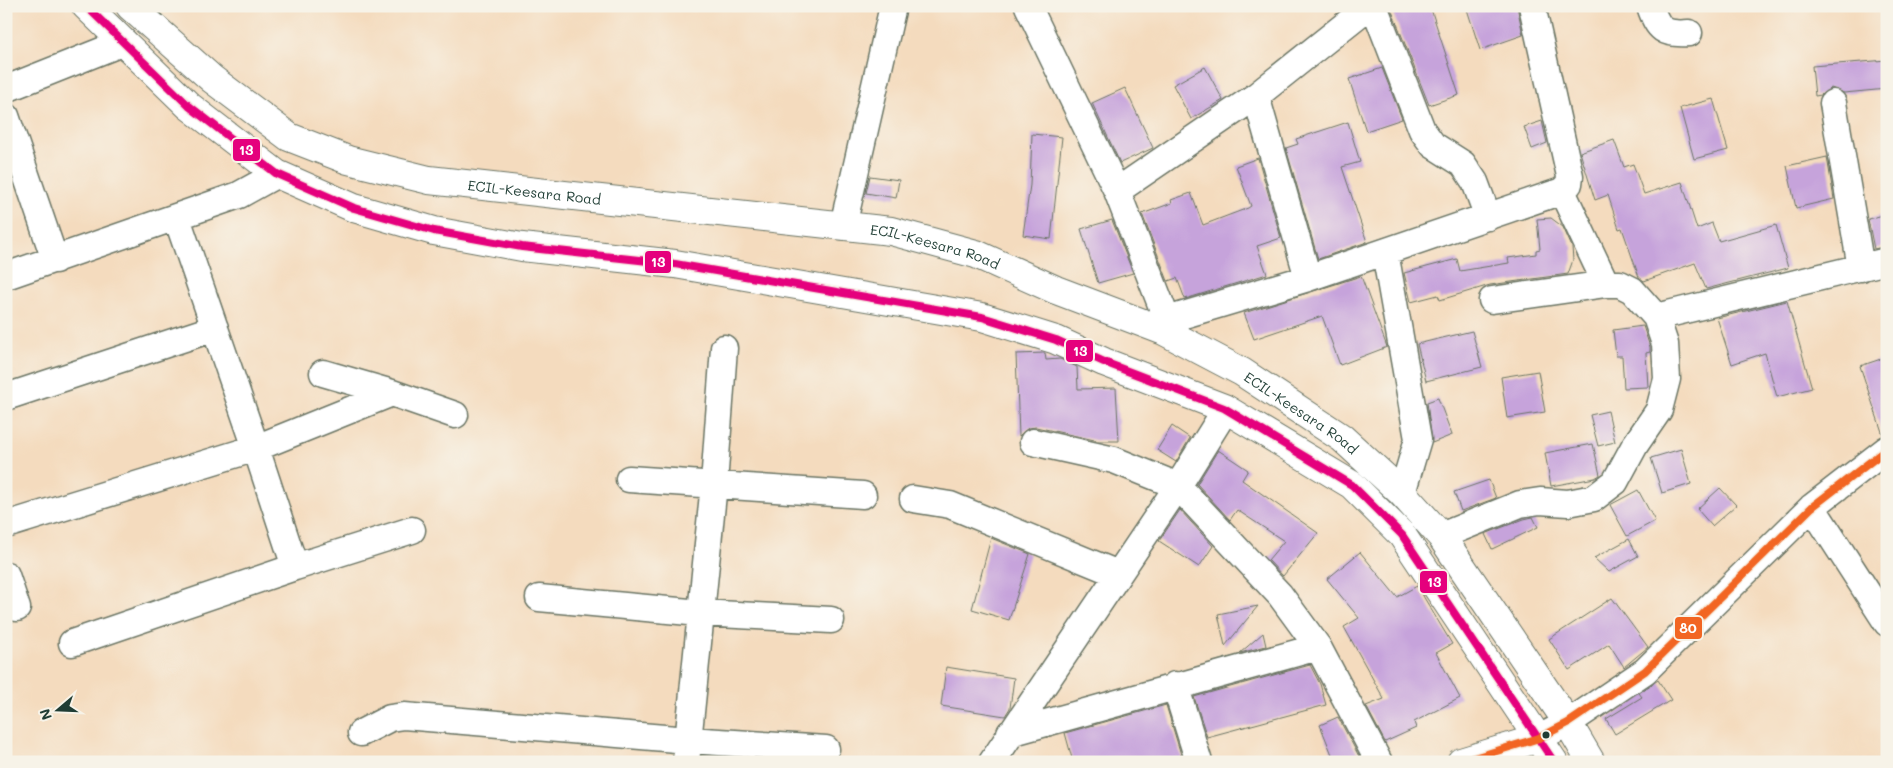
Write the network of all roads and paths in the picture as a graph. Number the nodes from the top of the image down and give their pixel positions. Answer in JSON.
{"nodes":[{"id":1,"x":86,"y":6,"type":"edge"},
{"id":2,"x":892,"y":6,"type":"edge"},
{"id":3,"x":1369,"y":6,"type":"edge"},
{"id":4,"x":1374,"y":6,"type":"edge"},
{"id":5,"x":1532,"y":6,"type":"edge"},
{"id":6,"x":1650,"y":6,"type":"edge"},
{"id":7,"x":131,"y":7,"type":"edge"},
{"id":8,"x":1034,"y":9,"type":"edge"},
{"id":9,"x":1689,"y":33,"type":"dead end"},
{"id":10,"x":124,"y":42,"type":"junction"},
{"id":11,"x":6,"y":89,"type":"edge"},
{"id":12,"x":1256,"y":96,"type":"junction"},
{"id":13,"x":1833,"y":103,"type":"dead end"},
{"id":14,"x":6,"y":116,"type":"edge"},
{"id":15,"x":277,"y":174,"type":"junction"},
{"id":16,"x":1117,"y":191,"type":"junction"},
{"id":17,"x":1562,"y":191,"type":"junction"},
{"id":18,"x":1488,"y":217,"type":"junction"},
{"id":19,"x":177,"y":218,"type":"junction"},
{"id":20,"x":843,"y":226,"type":"junction"},
{"id":21,"x":1385,"y":252,"type":"junction"},
{"id":22,"x":54,"y":260,"type":"junction"},
{"id":23,"x":1887,"y":261,"type":"edge"},
{"id":24,"x":1861,"y":268,"type":"junction"},
{"id":25,"x":6,"y":276,"type":"edge"},
{"id":26,"x":1308,"y":278,"type":"junction"},
{"id":27,"x":1606,"y":284,"type":"junction"},
{"id":28,"x":1492,"y":300,"type":"dead end"},
{"id":29,"x":1656,"y":317,"type":"junction"},
{"id":30,"x":1165,"y":326,"type":"junction"},
{"id":31,"x":215,"y":328,"type":"junction"},
{"id":32,"x":724,"y":348,"type":"dead end"},
{"id":33,"x":323,"y":373,"type":"dead end"},
{"id":34,"x":392,"y":394,"type":"junction"},
{"id":35,"x":6,"y":397,"type":"edge"},
{"id":36,"x":1226,"y":409,"type":"junction"},
{"id":37,"x":455,"y":415,"type":"dead end"},
{"id":38,"x":1033,"y":442,"type":"dead end"},
{"id":39,"x":256,"y":448,"type":"junction"},
{"id":40,"x":1887,"y":449,"type":"edge"},
{"id":41,"x":628,"y":479,"type":"dead end"},
{"id":42,"x":714,"y":484,"type":"junction"},
{"id":43,"x":1178,"y":486,"type":"junction"},
{"id":44,"x":1402,"y":493,"type":"junction"},
{"id":45,"x":863,"y":495,"type":"dead end"},
{"id":46,"x":913,"y":499,"type":"dead end"},
{"id":47,"x":1812,"y":507,"type":"junction"},
{"id":48,"x":6,"y":525,"type":"edge"},
{"id":49,"x":412,"y":530,"type":"dead end"},
{"id":50,"x":1441,"y":536,"type":"junction"},
{"id":51,"x":295,"y":567,"type":"junction"},
{"id":52,"x":1118,"y":574,"type":"junction"},
{"id":53,"x":6,"y":575,"type":"edge"},
{"id":54,"x":539,"y":598,"type":"dead end"},
{"id":55,"x":17,"y":608,"type":"dead end"},
{"id":56,"x":700,"y":613,"type":"junction"},
{"id":57,"x":831,"y":620,"type":"dead end"},
{"id":58,"x":1887,"y":623,"type":"edge"},
{"id":59,"x":72,"y":643,"type":"dead end"},
{"id":60,"x":1318,"y":647,"type":"junction"},
{"id":61,"x":1175,"y":685,"type":"junction"},
{"id":62,"x":1568,"y":723,"type":"junction"},
{"id":63,"x":360,"y":732,"type":"dead end"},
{"id":64,"x":1010,"y":733,"type":"junction"},
{"id":65,"x":1539,"y":738,"type":"junction"},
{"id":66,"x":826,"y":749,"type":"dead end"},
{"id":67,"x":687,"y":751,"type":"edge"},
{"id":68,"x":992,"y":762,"type":"edge"},
{"id":69,"x":1199,"y":762,"type":"edge"},
{"id":70,"x":1379,"y":762,"type":"edge"},
{"id":71,"x":1460,"y":762,"type":"edge"},
{"id":72,"x":1554,"y":762,"type":"edge"},
{"id":73,"x":1591,"y":762,"type":"edge"}],
"edges":[{"from":1,"to":10,"type":"main road"},
{"from":2,"to":20,"type":"street"},
{"from":3,"to":12,"type":"street"},
{"from":4,"to":18,"type":"street"},
{"from":5,"to":17,"type":"street"},
{"from":6,"to":9,"type":"street"},
{"from":7,"to":10,"type":"main road"},
{"from":7,"to":20,"type":"main road","name":"ECIL-Keesara Road"},
{"from":8,"to":16,"type":"street"},
{"from":10,"to":11,"type":"street"},
{"from":10,"to":15,"type":"main road"},
{"from":12,"to":16,"type":"street"},
{"from":12,"to":26,"type":"street"},
{"from":13,"to":24,"type":"street"},
{"from":14,"to":22,"type":"street"},
{"from":15,"to":19,"type":"street"},
{"from":15,"to":36,"type":"main road"},
{"from":16,"to":30,"type":"street"},
{"from":17,"to":18,"type":"street"},
{"from":17,"to":27,"type":"street"},
{"from":18,"to":21,"type":"street"},
{"from":19,"to":22,"type":"street"},
{"from":19,"to":31,"type":"street"},
{"from":20,"to":30,"type":"main road","name":"ECIL-Keesara Road"},
{"from":21,"to":26,"type":"street"},
{"from":21,"to":44,"type":"street"},
{"from":22,"to":25,"type":"street"},
{"from":23,"to":24,"type":"street"},
{"from":24,"to":29,"type":"street"},
{"from":26,"to":30,"type":"street"},
{"from":27,"to":28,"type":"street"},
{"from":27,"to":29,"type":"street"},
{"from":29,"to":50,"type":"street"},
{"from":30,"to":44,"type":"main road","name":"ECIL-Keesara Road"},
{"from":31,"to":35,"type":"street"},
{"from":31,"to":39,"type":"street"},
{"from":32,"to":42,"type":"street"},
{"from":33,"to":34,"type":"street"},
{"from":34,"to":37,"type":"street"},
{"from":34,"to":39,"type":"street"},
{"from":36,"to":43,"type":"street"},
{"from":36,"to":65,"type":"main road"},
{"from":38,"to":43,"type":"street"},
{"from":39,"to":48,"type":"street"},
{"from":39,"to":51,"type":"street"},
{"from":40,"to":47,"type":"street"},
{"from":41,"to":42,"type":"street"},
{"from":42,"to":45,"type":"street"},
{"from":42,"to":56,"type":"street"},
{"from":43,"to":52,"type":"street"},
{"from":43,"to":60,"type":"street"},
{"from":44,"to":50,"type":"main road","name":"ECIL-Keesara Road"},
{"from":46,"to":52,"type":"street"},
{"from":47,"to":58,"type":"street"},
{"from":47,"to":62,"type":"street"},
{"from":49,"to":51,"type":"street"},
{"from":50,"to":62,"type":"main road","name":"ECIL-Keesara Road"},
{"from":51,"to":59,"type":"street"},
{"from":52,"to":64,"type":"street"},
{"from":53,"to":55,"type":"street"},
{"from":54,"to":56,"type":"street"},
{"from":56,"to":57,"type":"street"},
{"from":56,"to":67,"type":"street"},
{"from":60,"to":61,"type":"street"},
{"from":60,"to":70,"type":"street"},
{"from":61,"to":64,"type":"street"},
{"from":61,"to":69,"type":"street"},
{"from":62,"to":65,"type":"street"},
{"from":62,"to":73,"type":"main road","name":"ECIL-Keesara Road"},
{"from":63,"to":67,"type":"street"},
{"from":64,"to":68,"type":"street"},
{"from":65,"to":71,"type":"main road"},
{"from":65,"to":72,"type":"main road"},
{"from":66,"to":67,"type":"street"}]}
